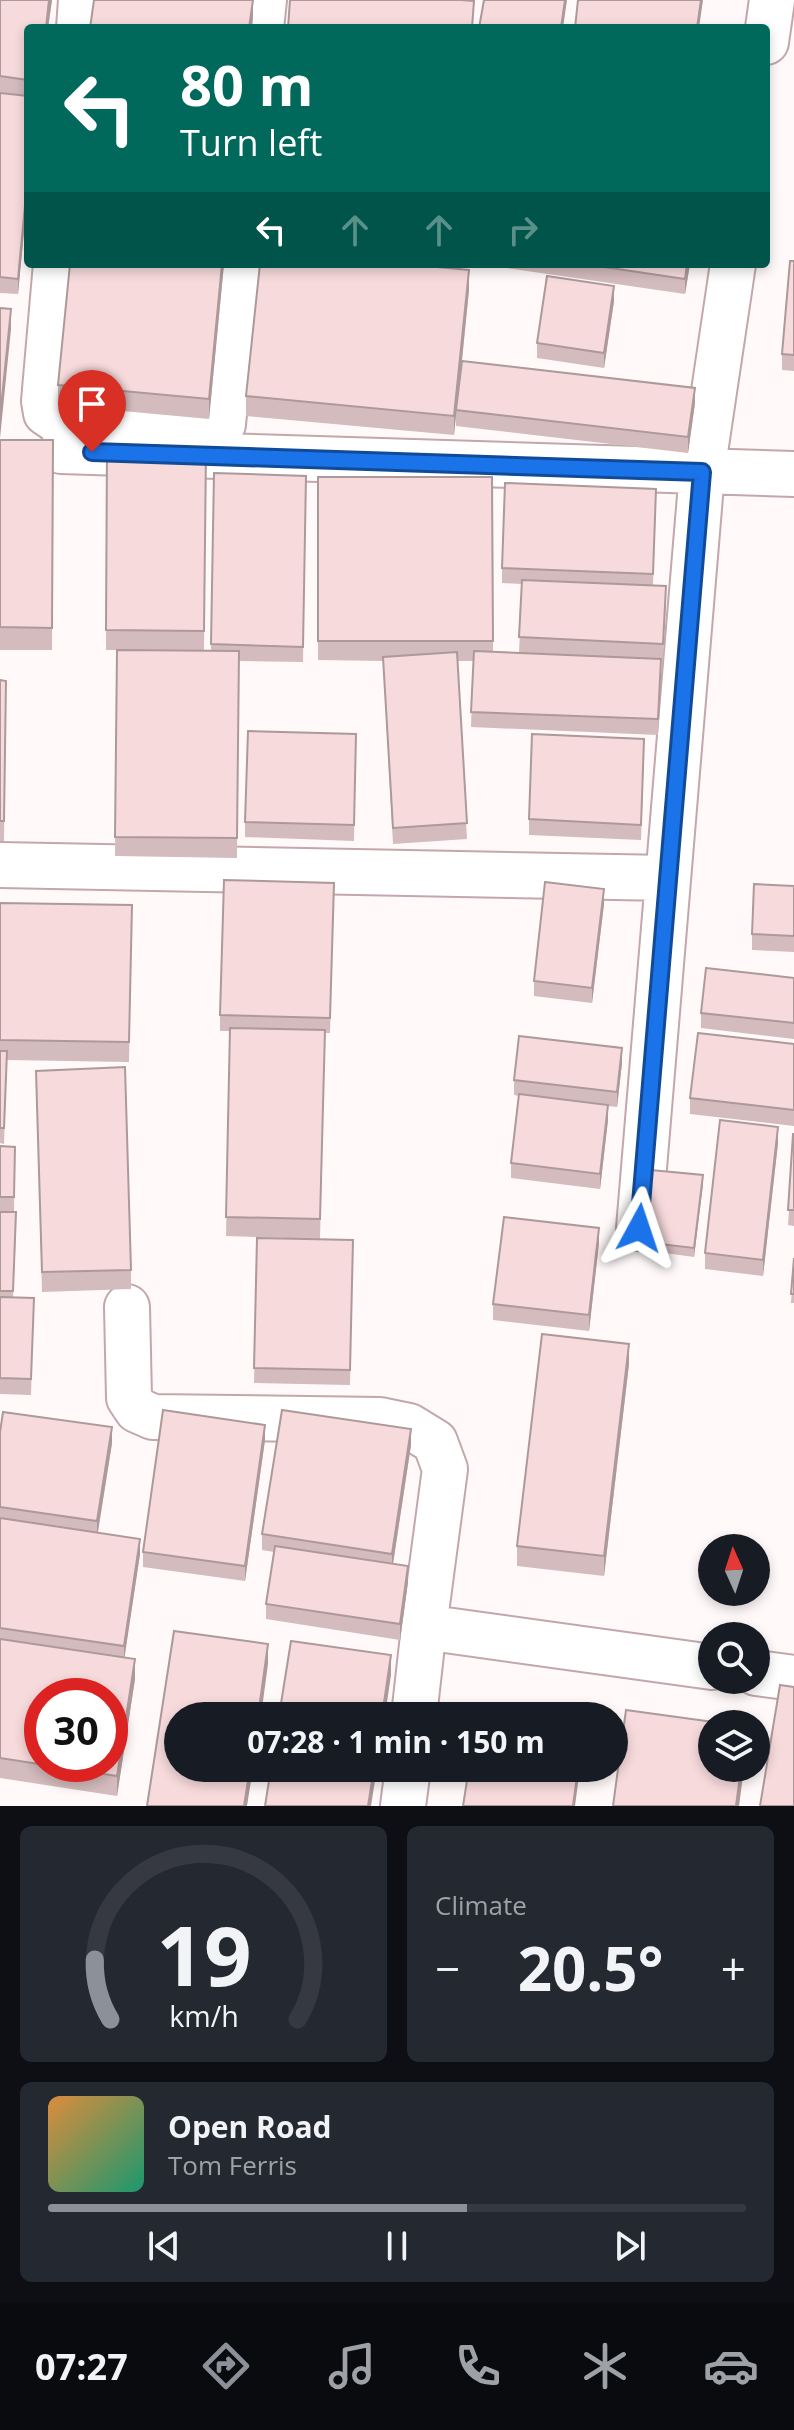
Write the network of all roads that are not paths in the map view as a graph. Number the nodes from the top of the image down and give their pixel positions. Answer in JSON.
{"nodes":[{"id":1,"x":81,"y":0,"type":"edge"},
{"id":2,"x":264,"y":0,"type":"edge"},
{"id":3,"x":772,"y":0,"type":"edge"},
{"id":4,"x":79,"y":24,"type":"edge"},
{"id":5,"x":261,"y":24,"type":"edge"},
{"id":6,"x":769,"y":24,"type":"edge"},
{"id":7,"x":56,"y":268,"type":"edge"},
{"id":8,"x":239,"y":268,"type":"edge"},
{"id":9,"x":732,"y":268,"type":"edge"},
{"id":10,"x":61,"y":451,"type":"dead end"},
{"id":11,"x":702,"y":472,"type":"junction"},
{"id":12,"x":794,"y":474,"type":"edge"},
{"id":13,"x":0,"y":865,"type":"edge"},
{"id":14,"x":668,"y":878,"type":"junction"},
{"id":15,"x":639,"y":1228,"type":"dead end"},
{"id":16,"x":127,"y":1307,"type":"dead end"},
{"id":17,"x":424,"y":1627,"type":"junction"},
{"id":18,"x":698,"y":1665,"type":"edge"},
{"id":19,"x":770,"y":1675,"type":"edge"},
{"id":20,"x":794,"y":1678,"type":"edge"},
{"id":21,"x":416,"y":1702,"type":"edge"},
{"id":22,"x":406,"y":1782,"type":"edge"},
{"id":23,"x":403,"y":1806,"type":"edge"}],
"edges":[{"from":1,"to":4,"type":"street"},
{"from":2,"to":5,"type":"street"},
{"from":3,"to":6,"type":"street"},
{"from":7,"to":8,"type":"street"},
{"from":9,"to":11,"type":"street"},
{"from":10,"to":11,"type":"street"},
{"from":11,"to":12,"type":"street"},
{"from":11,"to":14,"type":"street"},
{"from":13,"to":14,"type":"street"},
{"from":14,"to":15,"type":"street"},
{"from":16,"to":17,"type":"street"},
{"from":17,"to":18,"type":"street"},
{"from":17,"to":21,"type":"street"},
{"from":19,"to":20,"type":"street"},
{"from":22,"to":23,"type":"street"}]}
